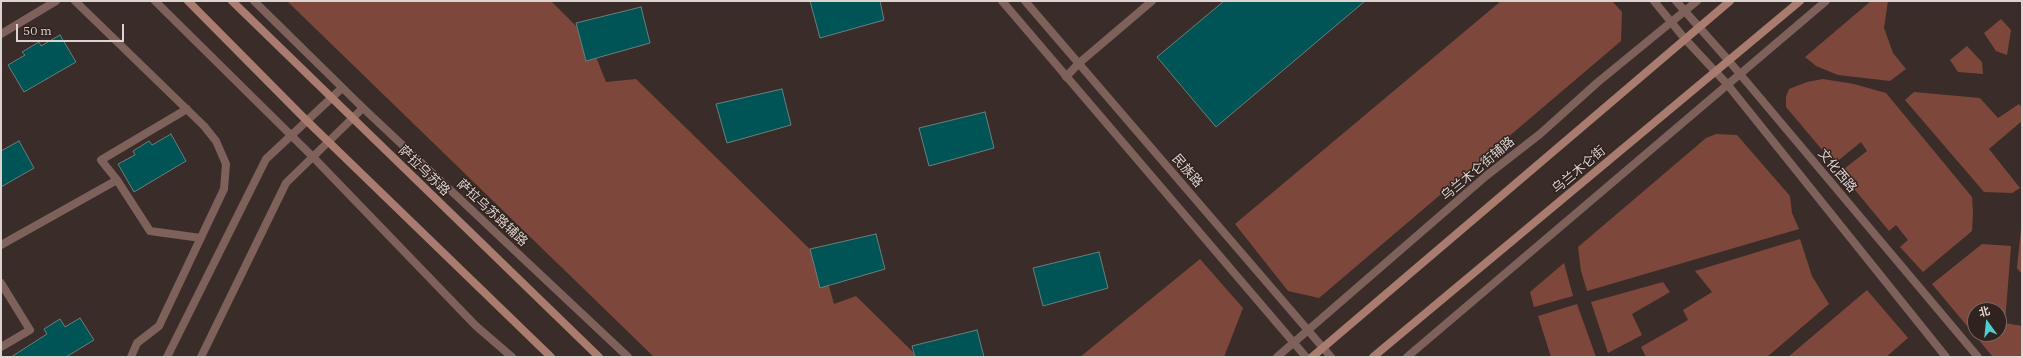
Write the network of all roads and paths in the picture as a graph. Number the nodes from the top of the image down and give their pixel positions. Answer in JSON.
{"nodes":[{"id":1,"x":56,"y":1,"type":"edge"},
{"id":2,"x":75,"y":1,"type":"edge"},
{"id":3,"x":155,"y":1,"type":"edge"},
{"id":4,"x":188,"y":1,"type":"edge"},
{"id":5,"x":232,"y":1,"type":"edge"},
{"id":6,"x":254,"y":1,"type":"edge"},
{"id":7,"x":1002,"y":1,"type":"edge"},
{"id":8,"x":1025,"y":1,"type":"edge"},
{"id":9,"x":1152,"y":1,"type":"edge"},
{"id":10,"x":1654,"y":1,"type":"edge"},
{"id":11,"x":1676,"y":1,"type":"edge"},
{"id":12,"x":1697,"y":1,"type":"edge"},
{"id":13,"x":1730,"y":1,"type":"edge"},
{"id":14,"x":1800,"y":1,"type":"edge"},
{"id":15,"x":1826,"y":1,"type":"edge"},
{"id":16,"x":1685,"y":11,"type":"junction"},
{"id":17,"x":1672,"y":23,"type":"junction"},
{"id":18,"x":1699,"y":26,"type":"junction"},
{"id":19,"x":1,"y":34,"type":"edge"},
{"id":20,"x":1685,"y":39,"type":"junction"},
{"id":21,"x":1729,"y":61,"type":"junction"},
{"id":22,"x":1078,"y":64,"type":"junction"},
{"id":23,"x":1715,"y":73,"type":"junction"},
{"id":24,"x":1739,"y":74,"type":"junction"},
{"id":25,"x":1066,"y":77,"type":"junction"},
{"id":26,"x":1727,"y":84,"type":"junction"},
{"id":27,"x":342,"y":88,"type":"junction"},
{"id":28,"x":332,"y":98,"type":"junction"},
{"id":29,"x":362,"y":108,"type":"junction"},
{"id":30,"x":187,"y":109,"type":"junction"},
{"id":31,"x":353,"y":119,"type":"junction"},
{"id":32,"x":306,"y":120,"type":"junction"},
{"id":33,"x":292,"y":136,"type":"junction"},
{"id":34,"x":329,"y":141,"type":"junction"},
{"id":35,"x":313,"y":157,"type":"junction"},
{"id":36,"x":117,"y":180,"type":"junction"},
{"id":37,"x":201,"y":238,"type":"junction"},
{"id":38,"x":1,"y":245,"type":"edge"},
{"id":39,"x":1,"y":282,"type":"edge"},
{"id":40,"x":1309,"y":330,"type":"junction"},
{"id":41,"x":1294,"y":343,"type":"junction"},
{"id":42,"x":1,"y":347,"type":"edge"},
{"id":43,"x":1323,"y":347,"type":"junction"},
{"id":44,"x":131,"y":357,"type":"edge"},
{"id":45,"x":167,"y":357,"type":"edge"},
{"id":46,"x":201,"y":357,"type":"edge"},
{"id":47,"x":512,"y":357,"type":"edge"},
{"id":48,"x":551,"y":357,"type":"edge"},
{"id":49,"x":599,"y":357,"type":"edge"},
{"id":50,"x":628,"y":357,"type":"edge"},
{"id":51,"x":1277,"y":357,"type":"edge"},
{"id":52,"x":1306,"y":357,"type":"edge"},
{"id":53,"x":1312,"y":357,"type":"edge"},
{"id":54,"x":1331,"y":357,"type":"edge"},
{"id":55,"x":1373,"y":357,"type":"edge"},
{"id":56,"x":1407,"y":357,"type":"edge"},
{"id":57,"x":1946,"y":357,"type":"edge"},
{"id":58,"x":1978,"y":357,"type":"edge"}],
"edges":[{"from":1,"to":19,"type":"street"},
{"from":2,"to":30,"type":"street"},
{"from":3,"to":33,"type":"street"},
{"from":4,"to":32,"type":"main road"},
{"from":5,"to":28,"type":"main road","name":"萨拉乌苏路"},
{"from":6,"to":27,"type":"street","name":"萨拉乌苏路辅路"},
{"from":7,"to":25,"type":"street"},
{"from":8,"to":22,"type":"street","name":"民族路"},
{"from":9,"to":22,"type":"street"},
{"from":10,"to":17,"type":"street"},
{"from":11,"to":16,"type":"street","name":"文化西路"},
{"from":12,"to":16,"type":"street","name":"乌兰木仑街辅路"},
{"from":13,"to":18,"type":"main road"},
{"from":14,"to":21,"type":"main road","name":"乌兰木仑街"},
{"from":15,"to":24,"type":"street"},
{"from":16,"to":17,"type":"street","name":"乌兰木仑街辅路"},
{"from":16,"to":18,"type":"street","name":"文化西路"},
{"from":17,"to":20,"type":"street"},
{"from":17,"to":40,"type":"street","name":"乌兰木仑街辅路"},
{"from":18,"to":20,"type":"main road"},
{"from":18,"to":21,"type":"street","name":"文化西路"},
{"from":20,"to":23,"type":"street"},
{"from":20,"to":43,"type":"main road"},
{"from":21,"to":23,"type":"main road","name":"乌兰木仑街"},
{"from":21,"to":24,"type":"street","name":"文化西路"},
{"from":22,"to":25,"type":"street"},
{"from":22,"to":40,"type":"street","name":"民族路"},
{"from":23,"to":26,"type":"street"},
{"from":23,"to":55,"type":"main road","name":"乌兰木仑街"},
{"from":24,"to":26,"type":"street"},
{"from":24,"to":58,"type":"street","name":"文化西路"},
{"from":25,"to":41,"type":"street"},
{"from":26,"to":56,"type":"street"},
{"from":26,"to":57,"type":"street"},
{"from":27,"to":28,"type":"street"},
{"from":27,"to":29,"type":"street","name":"萨拉乌苏路辅路"},
{"from":28,"to":31,"type":"main road","name":"萨拉乌苏路"},
{"from":28,"to":32,"type":"street"},
{"from":29,"to":31,"type":"street"},
{"from":29,"to":50,"type":"street","name":"萨拉乌苏路辅路"},
{"from":30,"to":36,"type":"street"},
{"from":30,"to":37,"type":"street"},
{"from":31,"to":34,"type":"street"},
{"from":31,"to":49,"type":"main road","name":"萨拉乌苏路"},
{"from":32,"to":33,"type":"street"},
{"from":32,"to":34,"type":"main road"},
{"from":33,"to":35,"type":"street"},
{"from":33,"to":45,"type":"street"},
{"from":34,"to":35,"type":"street"},
{"from":34,"to":48,"type":"main road"},
{"from":35,"to":46,"type":"street"},
{"from":35,"to":47,"type":"street"},
{"from":36,"to":37,"type":"street"},
{"from":36,"to":38,"type":"street"},
{"from":37,"to":44,"type":"street"},
{"from":39,"to":42,"type":"street"},
{"from":40,"to":41,"type":"street","name":"乌兰木仑街辅路"},
{"from":40,"to":43,"type":"street","name":"民族路"},
{"from":41,"to":51,"type":"street","name":"乌兰木仑街辅路"},
{"from":41,"to":52,"type":"street"},
{"from":43,"to":53,"type":"main road"},
{"from":43,"to":54,"type":"street","name":"民族路"}]}
